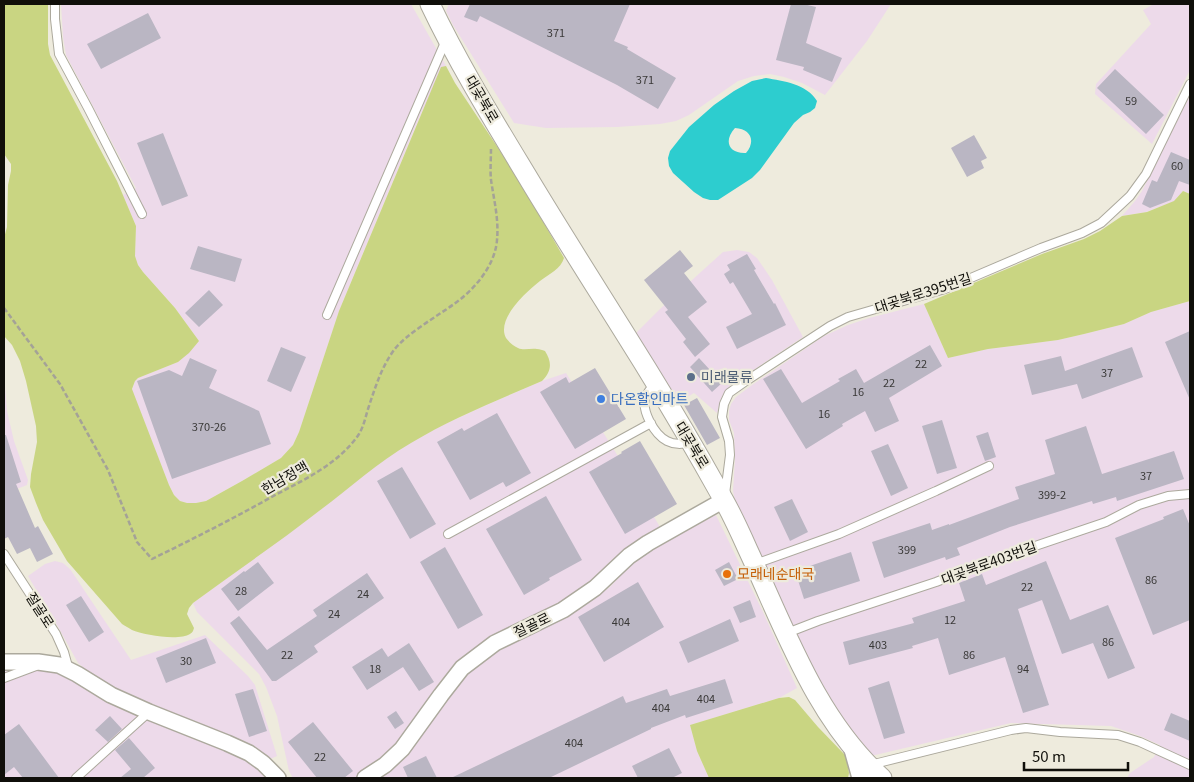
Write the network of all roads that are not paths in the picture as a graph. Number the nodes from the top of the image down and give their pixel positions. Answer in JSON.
{"nodes":[{"id":1,"x":55,"y":4,"type":"edge"},
{"id":2,"x":430,"y":4,"type":"edge"},
{"id":3,"x":447,"y":38,"type":"junction"},
{"id":4,"x":1190,"y":84,"type":"edge"},
{"id":5,"x":142,"y":214,"type":"dead end"},
{"id":6,"x":327,"y":316,"type":"dead end"},
{"id":7,"x":655,"y":384,"type":"junction"},
{"id":8,"x":651,"y":422,"type":"junction"},
{"id":9,"x":691,"y":443,"type":"junction"},
{"id":10,"x":989,"y":466,"type":"dead end"},
{"id":11,"x":1190,"y":494,"type":"edge"},
{"id":12,"x":724,"y":500,"type":"junction"},
{"id":13,"x":448,"y":534,"type":"dead end"},
{"id":14,"x":4,"y":554,"type":"edge"},
{"id":15,"x":755,"y":564,"type":"junction"},
{"id":16,"x":787,"y":633,"type":"junction"},
{"id":17,"x":4,"y":662,"type":"edge"},
{"id":18,"x":45,"y":663,"type":"junction"},
{"id":19,"x":69,"y":670,"type":"junction"},
{"id":20,"x":4,"y":678,"type":"edge"},
{"id":21,"x":150,"y":712,"type":"junction"},
{"id":22,"x":1190,"y":765,"type":"edge"},
{"id":23,"x":870,"y":774,"type":"edge"},
{"id":24,"x":76,"y":778,"type":"edge"},
{"id":25,"x":278,"y":778,"type":"edge"},
{"id":26,"x":365,"y":778,"type":"edge"}],
"edges":[{"from":1,"to":5,"type":"lane"},
{"from":2,"to":3,"type":"street","name":"대곶북로"},
{"from":3,"to":6,"type":"lane"},
{"from":3,"to":7,"type":"street","name":"대곶북로"},
{"from":4,"to":12,"type":"lane","name":"대곶북로395번길"},
{"from":7,"to":8,"type":"lane"},
{"from":7,"to":9,"type":"street","name":"대곶북로"},
{"from":8,"to":9,"type":"lane"},
{"from":8,"to":13,"type":"lane"},
{"from":9,"to":12,"type":"street","name":"대곶북로"},
{"from":10,"to":15,"type":"lane"},
{"from":11,"to":16,"type":"lane","name":"대곶북로403번길"},
{"from":12,"to":15,"type":"street","name":"대곶북로"},
{"from":12,"to":26,"type":"street","name":"절골로"},
{"from":14,"to":19,"type":"lane","name":"절골로"},
{"from":15,"to":16,"type":"street","name":"대곶북로"},
{"from":16,"to":23,"type":"street","name":"대곶북로"},
{"from":17,"to":18,"type":"street"},
{"from":18,"to":19,"type":"street"},
{"from":18,"to":20,"type":"lane"},
{"from":19,"to":21,"type":"street"},
{"from":21,"to":24,"type":"lane"},
{"from":21,"to":25,"type":"street"},
{"from":22,"to":23,"type":"lane"}]}
